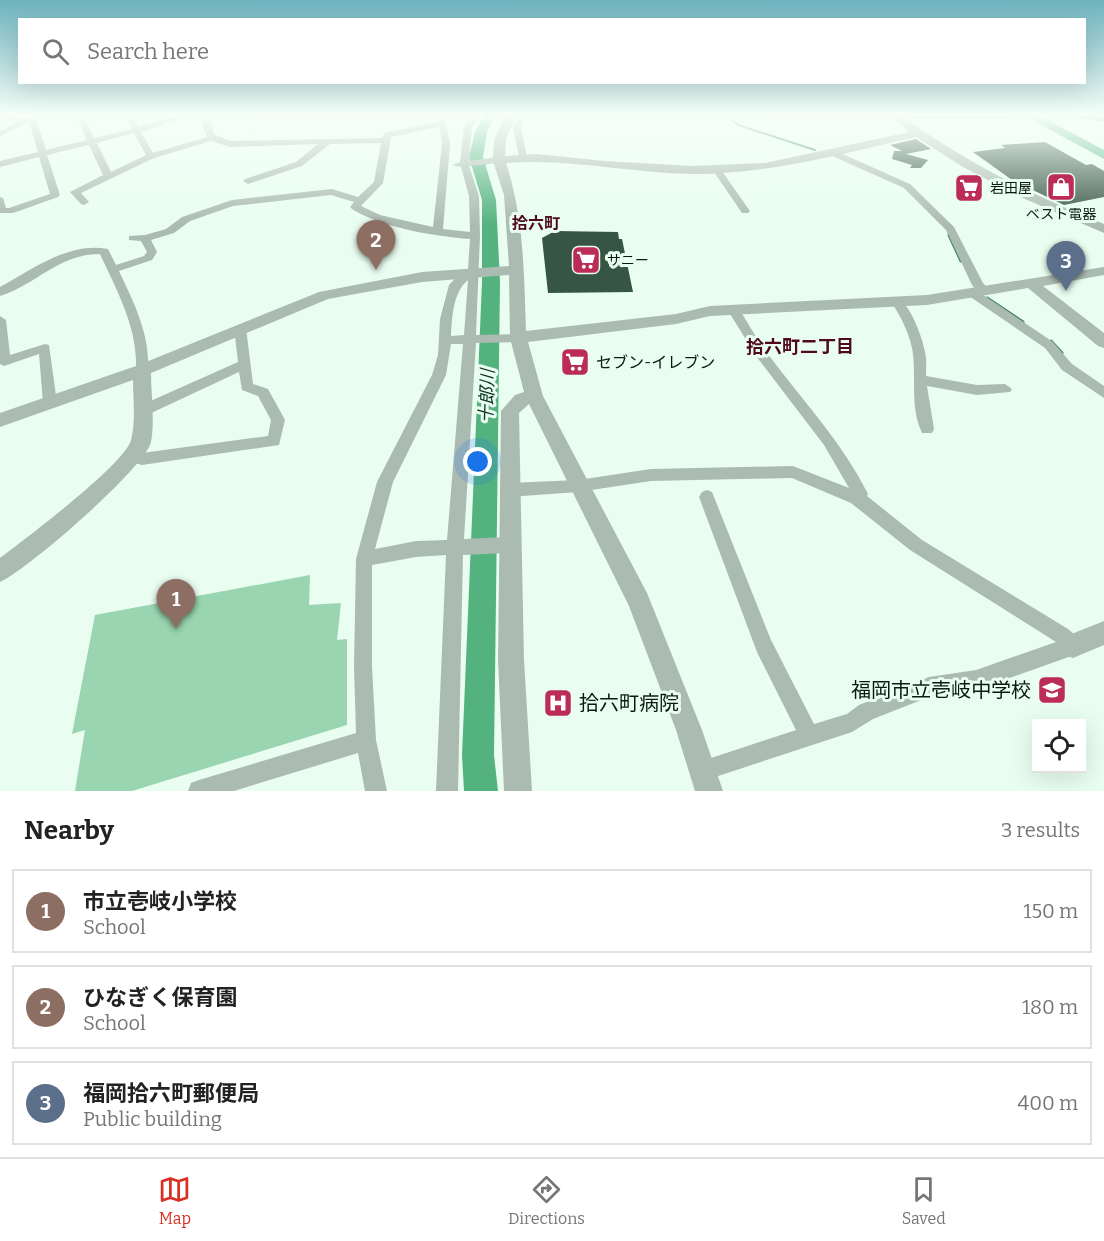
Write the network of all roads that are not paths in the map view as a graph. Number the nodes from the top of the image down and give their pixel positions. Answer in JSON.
{"nodes":[{"id":1,"x":43,"y":151,"type":"edge"},
{"id":2,"x":56,"y":151,"type":"edge"},
{"id":3,"x":95,"y":151,"type":"edge"},
{"id":4,"x":148,"y":151,"type":"edge"},
{"id":5,"x":168,"y":151,"type":"edge"},
{"id":6,"x":310,"y":151,"type":"edge"},
{"id":7,"x":384,"y":151,"type":"edge"},
{"id":8,"x":446,"y":151,"type":"edge"},
{"id":9,"x":465,"y":151,"type":"edge"},
{"id":10,"x":497,"y":151,"type":"edge"},
{"id":11,"x":522,"y":151,"type":"edge"},
{"id":12,"x":842,"y":151,"type":"edge"},
{"id":13,"x":946,"y":151,"type":"edge"},
{"id":14,"x":833,"y":153,"type":"junction"},
{"id":15,"x":44,"y":154,"type":"junction"},
{"id":16,"x":151,"y":156,"type":"junction"},
{"id":17,"x":523,"y":157,"type":"junction"},
{"id":18,"x":494,"y":160,"type":"junction"},
{"id":19,"x":0,"y":164,"type":"edge"},
{"id":20,"x":464,"y":164,"type":"junction"},
{"id":21,"x":445,"y":166,"type":"junction"},
{"id":22,"x":716,"y":169,"type":"junction"},
{"id":23,"x":108,"y":176,"type":"junction"},
{"id":24,"x":248,"y":181,"type":"dead end"},
{"id":25,"x":0,"y":200,"type":"edge"},
{"id":26,"x":360,"y":201,"type":"junction"},
{"id":27,"x":84,"y":202,"type":"dead end"},
{"id":28,"x":744,"y":211,"type":"dead end"},
{"id":29,"x":1104,"y":229,"type":"edge"},
{"id":30,"x":438,"y":230,"type":"junction"},
{"id":31,"x":475,"y":236,"type":"junction"},
{"id":32,"x":133,"y":238,"type":"dead end"},
{"id":33,"x":145,"y":238,"type":"junction"},
{"id":34,"x":112,"y":270,"type":"junction"},
{"id":35,"x":516,"y":270,"type":"junction"},
{"id":36,"x":1104,"y":271,"type":"edge"},
{"id":37,"x":470,"y":272,"type":"junction"},
{"id":38,"x":1032,"y":284,"type":"junction"},
{"id":39,"x":0,"y":292,"type":"edge"},
{"id":40,"x":979,"y":292,"type":"junction"},
{"id":41,"x":897,"y":302,"type":"junction"},
{"id":42,"x":733,"y":309,"type":"junction"},
{"id":43,"x":0,"y":320,"type":"edge"},
{"id":44,"x":240,"y":328,"type":"junction"},
{"id":45,"x":518,"y":338,"type":"junction"},
{"id":46,"x":444,"y":340,"type":"junction"},
{"id":47,"x":470,"y":340,"type":"junction"},
{"id":48,"x":1104,"y":342,"type":"edge"},
{"id":49,"x":2,"y":350,"type":"edge"},
{"id":50,"x":245,"y":364,"type":"junction"},
{"id":51,"x":142,"y":370,"type":"junction"},
{"id":52,"x":919,"y":380,"type":"junction"},
{"id":53,"x":1005,"y":389,"type":"dead end"},
{"id":54,"x":1104,"y":393,"type":"edge"},
{"id":55,"x":534,"y":396,"type":"junction"},
{"id":56,"x":50,"y":403,"type":"junction"},
{"id":57,"x":142,"y":411,"type":"junction"},
{"id":58,"x":0,"y":420,"type":"edge"},
{"id":59,"x":927,"y":429,"type":"dead end"},
{"id":60,"x":133,"y":457,"type":"junction"},
{"id":61,"x":578,"y":486,"type":"junction"},
{"id":62,"x":509,"y":490,"type":"junction"},
{"id":63,"x":707,"y":497,"type":"dead end"},
{"id":64,"x":857,"y":498,"type":"junction"},
{"id":65,"x":505,"y":545,"type":"junction"},
{"id":66,"x":456,"y":547,"type":"junction"},
{"id":67,"x":363,"y":559,"type":"junction"},
{"id":68,"x":0,"y":571,"type":"edge"},
{"id":69,"x":1104,"y":633,"type":"edge"},
{"id":70,"x":1073,"y":646,"type":"junction"},
{"id":71,"x":809,"y":735,"type":"junction"},
{"id":72,"x":366,"y":740,"type":"junction"},
{"id":73,"x":706,"y":780,"type":"edge"},
{"id":74,"x":199,"y":791,"type":"edge"},
{"id":75,"x":376,"y":791,"type":"edge"},
{"id":76,"x":447,"y":791,"type":"edge"},
{"id":77,"x":518,"y":791,"type":"edge"}],
"edges":[{"from":1,"to":15,"type":"street"},
{"from":2,"to":15,"type":"street"},
{"from":3,"to":23,"type":"street"},
{"from":4,"to":16,"type":"street"},
{"from":5,"to":16,"type":"street"},
{"from":6,"to":24,"type":"street"},
{"from":7,"to":26,"type":"street"},
{"from":8,"to":21,"type":"street"},
{"from":9,"to":20,"type":"street"},
{"from":10,"to":18,"type":"street"},
{"from":11,"to":17,"type":"street"},
{"from":12,"to":14,"type":"street"},
{"from":13,"to":29,"type":"street"},
{"from":14,"to":22,"type":"street"},
{"from":14,"to":40,"type":"street"},
{"from":15,"to":19,"type":"street"},
{"from":15,"to":25,"type":"street"},
{"from":16,"to":23,"type":"street"},
{"from":17,"to":18,"type":"street"},
{"from":17,"to":22,"type":"street"},
{"from":18,"to":20,"type":"street"},
{"from":18,"to":35,"type":"street"},
{"from":20,"to":21,"type":"street"},
{"from":20,"to":31,"type":"street"},
{"from":21,"to":30,"type":"street"},
{"from":22,"to":28,"type":"street"},
{"from":23,"to":27,"type":"street"},
{"from":26,"to":30,"type":"street"},
{"from":26,"to":33,"type":"street"},
{"from":30,"to":31,"type":"street"},
{"from":31,"to":37,"type":"street"},
{"from":32,"to":33,"type":"street"},
{"from":33,"to":34,"type":"street"},
{"from":34,"to":39,"type":"street"},
{"from":34,"to":51,"type":"street"},
{"from":35,"to":37,"type":"street"},
{"from":35,"to":45,"type":"street"},
{"from":36,"to":38,"type":"street"},
{"from":37,"to":44,"type":"street"},
{"from":37,"to":46,"type":"street"},
{"from":37,"to":47,"type":"street"},
{"from":38,"to":40,"type":"street"},
{"from":38,"to":48,"type":"street"},
{"from":40,"to":41,"type":"street"},
{"from":40,"to":54,"type":"street"},
{"from":41,"to":42,"type":"street"},
{"from":41,"to":52,"type":"street"},
{"from":42,"to":45,"type":"street"},
{"from":42,"to":64,"type":"street"},
{"from":43,"to":49,"type":"street"},
{"from":44,"to":50,"type":"street"},
{"from":44,"to":51,"type":"street"},
{"from":45,"to":47,"type":"street"},
{"from":45,"to":55,"type":"street"},
{"from":46,"to":47,"type":"street"},
{"from":46,"to":67,"type":"street"},
{"from":47,"to":66,"type":"street"},
{"from":49,"to":56,"type":"street"},
{"from":50,"to":57,"type":"street"},
{"from":50,"to":60,"type":"street"},
{"from":51,"to":56,"type":"street"},
{"from":51,"to":57,"type":"street"},
{"from":52,"to":53,"type":"street"},
{"from":52,"to":59,"type":"street"},
{"from":55,"to":61,"type":"street"},
{"from":55,"to":62,"type":"street"},
{"from":56,"to":58,"type":"street"},
{"from":57,"to":60,"type":"street"},
{"from":60,"to":68,"type":"street"},
{"from":61,"to":62,"type":"street"},
{"from":61,"to":64,"type":"street"},
{"from":61,"to":73,"type":"street"},
{"from":62,"to":65,"type":"street"},
{"from":63,"to":71,"type":"street"},
{"from":64,"to":70,"type":"street"},
{"from":65,"to":66,"type":"street"},
{"from":65,"to":77,"type":"street"},
{"from":66,"to":67,"type":"street"},
{"from":66,"to":76,"type":"street"},
{"from":67,"to":72,"type":"street"},
{"from":69,"to":70,"type":"street"},
{"from":70,"to":71,"type":"street"},
{"from":71,"to":73,"type":"street"},
{"from":72,"to":74,"type":"street"},
{"from":72,"to":75,"type":"street"}]}
